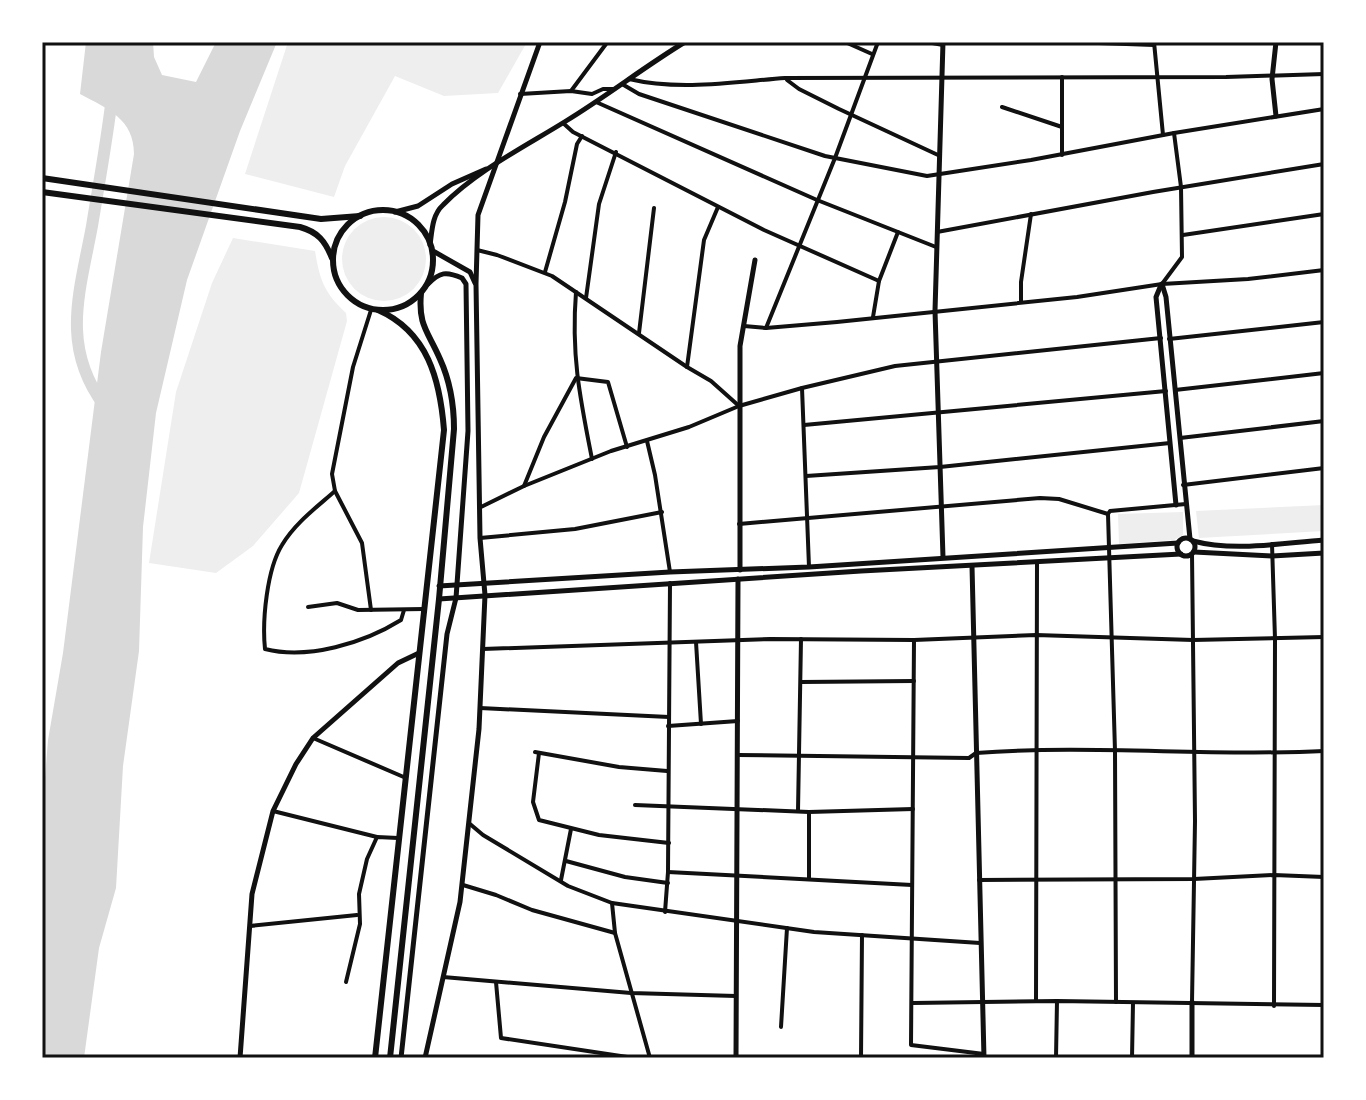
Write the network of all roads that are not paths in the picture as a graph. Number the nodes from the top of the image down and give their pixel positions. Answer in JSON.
{"nodes":[{"id":1,"x":540,"y":42,"type":"edge"},
{"id":2,"x":685,"y":42,"type":"edge"},
{"id":3,"x":845,"y":42,"type":"edge"},
{"id":4,"x":878,"y":42,"type":"edge"},
{"id":5,"x":927,"y":42,"type":"edge"},
{"id":6,"x":1071,"y":42,"type":"edge"},
{"id":7,"x":1276,"y":42,"type":"edge"},
{"id":8,"x":943,"y":43,"type":"edge"},
{"id":9,"x":1154,"y":43,"type":"edge"},
{"id":10,"x":606,"y":44,"type":"dead end"},
{"id":11,"x":873,"y":54,"type":"junction"},
{"id":12,"x":1273,"y":74,"type":"junction"},
{"id":13,"x":1324,"y":74,"type":"edge"},
{"id":14,"x":1157,"y":75,"type":"junction"},
{"id":15,"x":941,"y":77,"type":"junction"},
{"id":16,"x":1062,"y":77,"type":"junction"},
{"id":17,"x":785,"y":78,"type":"junction"},
{"id":18,"x":865,"y":78,"type":"junction"},
{"id":19,"x":627,"y":79,"type":"junction"},
{"id":20,"x":620,"y":83,"type":"junction"},
{"id":21,"x":613,"y":89,"type":"junction"},
{"id":22,"x":571,"y":91,"type":"junction"},
{"id":23,"x":520,"y":94,"type":"junction"},
{"id":24,"x":596,"y":102,"type":"junction"},
{"id":25,"x":1002,"y":107,"type":"dead end"},
{"id":26,"x":1324,"y":109,"type":"edge"},
{"id":27,"x":851,"y":115,"type":"junction"},
{"id":28,"x":1276,"y":116,"type":"junction"},
{"id":29,"x":563,"y":123,"type":"junction"},
{"id":30,"x":1062,"y":127,"type":"junction"},
{"id":31,"x":1174,"y":133,"type":"junction"},
{"id":32,"x":1163,"y":135,"type":"junction"},
{"id":33,"x":582,"y":136,"type":"junction"},
{"id":34,"x":616,"y":152,"type":"junction"},
{"id":35,"x":938,"y":155,"type":"junction"},
{"id":36,"x":1062,"y":155,"type":"junction"},
{"id":37,"x":835,"y":158,"type":"junction"},
{"id":38,"x":1324,"y":164,"type":"edge"},
{"id":39,"x":495,"y":165,"type":"junction"},
{"id":40,"x":938,"y":174,"type":"junction"},
{"id":41,"x":42,"y":178,"type":"edge"},
{"id":42,"x":1181,"y":187,"type":"junction"},
{"id":43,"x":42,"y":192,"type":"edge"},
{"id":44,"x":817,"y":200,"type":"junction"},
{"id":45,"x":718,"y":207,"type":"junction"},
{"id":46,"x":654,"y":208,"type":"dead end"},
{"id":47,"x":395,"y":212,"type":"junction"},
{"id":48,"x":1031,"y":214,"type":"junction"},
{"id":49,"x":1324,"y":214,"type":"edge"},
{"id":50,"x":360,"y":216,"type":"junction"},
{"id":51,"x":898,"y":232,"type":"junction"},
{"id":52,"x":937,"y":232,"type":"junction"},
{"id":53,"x":1183,"y":235,"type":"junction"},
{"id":54,"x":799,"y":245,"type":"junction"},
{"id":55,"x":936,"y":247,"type":"junction"},
{"id":56,"x":432,"y":248,"type":"junction"},
{"id":57,"x":477,"y":250,"type":"junction"},
{"id":58,"x":332,"y":260,"type":"junction"},
{"id":59,"x":755,"y":260,"type":"dead end"},
{"id":60,"x":1324,"y":270,"type":"edge"},
{"id":61,"x":545,"y":272,"type":"junction"},
{"id":62,"x":879,"y":281,"type":"junction"},
{"id":63,"x":428,"y":284,"type":"junction"},
{"id":64,"x":476,"y":284,"type":"junction"},
{"id":65,"x":1162,"y":284,"type":"junction"},
{"id":66,"x":576,"y":292,"type":"junction"},
{"id":67,"x":421,"y":293,"type":"junction"},
{"id":68,"x":586,"y":298,"type":"junction"},
{"id":69,"x":1021,"y":301,"type":"junction"},
{"id":70,"x":374,"y":310,"type":"junction"},
{"id":71,"x":935,"y":311,"type":"junction"},
{"id":72,"x":873,"y":318,"type":"junction"},
{"id":73,"x":1324,"y":322,"type":"edge"},
{"id":74,"x":744,"y":326,"type":"junction"},
{"id":75,"x":766,"y":328,"type":"junction"},
{"id":76,"x":639,"y":333,"type":"junction"},
{"id":77,"x":1161,"y":338,"type":"junction"},
{"id":78,"x":1169,"y":339,"type":"junction"},
{"id":79,"x":938,"y":363,"type":"junction"},
{"id":80,"x":687,"y":367,"type":"junction"},
{"id":81,"x":1324,"y":373,"type":"edge"},
{"id":82,"x":576,"y":378,"type":"junction"},
{"id":83,"x":802,"y":388,"type":"junction"},
{"id":84,"x":1174,"y":390,"type":"junction"},
{"id":85,"x":1166,"y":391,"type":"junction"},
{"id":86,"x":739,"y":406,"type":"junction"},
{"id":87,"x":940,"y":413,"type":"junction"},
{"id":88,"x":1324,"y":421,"type":"edge"},
{"id":89,"x":804,"y":425,"type":"junction"},
{"id":90,"x":1179,"y":438,"type":"junction"},
{"id":91,"x":647,"y":441,"type":"junction"},
{"id":92,"x":1171,"y":443,"type":"junction"},
{"id":93,"x":627,"y":447,"type":"junction"},
{"id":94,"x":592,"y":460,"type":"junction"},
{"id":95,"x":940,"y":467,"type":"junction"},
{"id":96,"x":1324,"y":468,"type":"edge"},
{"id":97,"x":806,"y":476,"type":"junction"},
{"id":98,"x":1183,"y":485,"type":"junction"},
{"id":99,"x":524,"y":486,"type":"junction"},
{"id":100,"x":335,"y":491,"type":"junction"},
{"id":101,"x":1186,"y":504,"type":"junction"},
{"id":102,"x":1176,"y":505,"type":"junction"},
{"id":103,"x":481,"y":507,"type":"junction"},
{"id":104,"x":942,"y":507,"type":"junction"},
{"id":105,"x":662,"y":512,"type":"junction"},
{"id":106,"x":1108,"y":514,"type":"junction"},
{"id":107,"x":808,"y":520,"type":"junction"},
{"id":108,"x":739,"y":524,"type":"junction"},
{"id":109,"x":480,"y":538,"type":"junction"},
{"id":110,"x":1192,"y":540,"type":"junction"},
{"id":111,"x":1324,"y":540,"type":"edge"},
{"id":112,"x":1178,"y":543,"type":"junction"},
{"id":113,"x":1272,"y":544,"type":"junction"},
{"id":114,"x":1110,"y":547,"type":"junction"},
{"id":115,"x":1193,"y":553,"type":"junction"},
{"id":116,"x":1324,"y":553,"type":"edge"},
{"id":117,"x":1181,"y":554,"type":"junction"},
{"id":118,"x":1272,"y":556,"type":"junction"},
{"id":119,"x":943,"y":557,"type":"junction"},
{"id":120,"x":1111,"y":560,"type":"junction"},
{"id":121,"x":1037,"y":563,"type":"junction"},
{"id":122,"x":972,"y":566,"type":"junction"},
{"id":123,"x":809,"y":567,"type":"junction"},
{"id":124,"x":740,"y":570,"type":"junction"},
{"id":125,"x":670,"y":572,"type":"junction"},
{"id":126,"x":738,"y":579,"type":"junction"},
{"id":127,"x":670,"y":583,"type":"junction"},
{"id":128,"x":485,"y":584,"type":"junction"},
{"id":129,"x":456,"y":585,"type":"junction"},
{"id":130,"x":439,"y":586,"type":"junction"},
{"id":131,"x":485,"y":595,"type":"junction"},
{"id":132,"x":456,"y":598,"type":"junction"},
{"id":133,"x":439,"y":599,"type":"junction"},
{"id":134,"x":308,"y":607,"type":"dead end"},
{"id":135,"x":424,"y":609,"type":"junction"},
{"id":136,"x":371,"y":610,"type":"junction"},
{"id":137,"x":404,"y":610,"type":"junction"},
{"id":138,"x":1036,"y":635,"type":"junction"},
{"id":139,"x":1112,"y":636,"type":"junction"},
{"id":140,"x":974,"y":637,"type":"junction"},
{"id":141,"x":1324,"y":637,"type":"edge"},
{"id":142,"x":801,"y":639,"type":"junction"},
{"id":143,"x":1275,"y":639,"type":"junction"},
{"id":144,"x":914,"y":640,"type":"junction"},
{"id":145,"x":1193,"y":640,"type":"junction"},
{"id":146,"x":738,"y":641,"type":"junction"},
{"id":147,"x":696,"y":642,"type":"junction"},
{"id":148,"x":670,"y":644,"type":"junction"},
{"id":149,"x":483,"y":649,"type":"junction"},
{"id":150,"x":419,"y":653,"type":"junction"},
{"id":151,"x":914,"y":681,"type":"junction"},
{"id":152,"x":801,"y":682,"type":"junction"},
{"id":153,"x":480,"y":708,"type":"junction"},
{"id":154,"x":669,"y":717,"type":"junction"},
{"id":155,"x":738,"y":721,"type":"junction"},
{"id":156,"x":701,"y":724,"type":"junction"},
{"id":157,"x":668,"y":726,"type":"junction"},
{"id":158,"x":313,"y":738,"type":"junction"},
{"id":159,"x":1038,"y":749,"type":"junction"},
{"id":160,"x":1115,"y":751,"type":"junction"},
{"id":161,"x":1193,"y":751,"type":"junction"},
{"id":162,"x":1324,"y":751,"type":"edge"},
{"id":163,"x":976,"y":753,"type":"junction"},
{"id":164,"x":1273,"y":753,"type":"junction"},
{"id":165,"x":738,"y":755,"type":"junction"},
{"id":166,"x":800,"y":757,"type":"junction"},
{"id":167,"x":913,"y":757,"type":"junction"},
{"id":168,"x":667,"y":771,"type":"junction"},
{"id":169,"x":406,"y":778,"type":"junction"},
{"id":170,"x":635,"y":805,"type":"dead end"},
{"id":171,"x":668,"y":806,"type":"junction"},
{"id":172,"x":913,"y":809,"type":"junction"},
{"id":173,"x":738,"y":810,"type":"junction"},
{"id":174,"x":273,"y":811,"type":"junction"},
{"id":175,"x":798,"y":811,"type":"junction"},
{"id":176,"x":809,"y":812,"type":"junction"},
{"id":177,"x":470,"y":824,"type":"junction"},
{"id":178,"x":571,"y":829,"type":"junction"},
{"id":179,"x":377,"y":837,"type":"junction"},
{"id":180,"x":398,"y":838,"type":"junction"},
{"id":181,"x":669,"y":843,"type":"junction"},
{"id":182,"x":566,"y":861,"type":"junction"},
{"id":183,"x":668,"y":872,"type":"junction"},
{"id":184,"x":1274,"y":875,"type":"junction"},
{"id":185,"x":738,"y":876,"type":"junction"},
{"id":186,"x":1324,"y":877,"type":"edge"},
{"id":187,"x":1116,"y":878,"type":"junction"},
{"id":188,"x":809,"y":879,"type":"junction"},
{"id":189,"x":1038,"y":879,"type":"junction"},
{"id":190,"x":1194,"y":879,"type":"junction"},
{"id":191,"x":561,"y":880,"type":"junction"},
{"id":192,"x":979,"y":880,"type":"junction"},
{"id":193,"x":668,"y":883,"type":"junction"},
{"id":194,"x":463,"y":885,"type":"junction"},
{"id":195,"x":912,"y":885,"type":"junction"},
{"id":196,"x":612,"y":903,"type":"junction"},
{"id":197,"x":665,"y":912,"type":"junction"},
{"id":198,"x":357,"y":915,"type":"junction"},
{"id":199,"x":736,"y":922,"type":"junction"},
{"id":200,"x":250,"y":926,"type":"junction"},
{"id":201,"x":787,"y":928,"type":"junction"},
{"id":202,"x":615,"y":933,"type":"junction"},
{"id":203,"x":862,"y":935,"type":"junction"},
{"id":204,"x":913,"y":940,"type":"junction"},
{"id":205,"x":980,"y":943,"type":"junction"},
{"id":206,"x":443,"y":977,"type":"junction"},
{"id":207,"x":346,"y":982,"type":"dead end"},
{"id":208,"x":496,"y":982,"type":"junction"},
{"id":209,"x":631,"y":993,"type":"junction"},
{"id":210,"x":736,"y":996,"type":"junction"},
{"id":211,"x":1036,"y":1001,"type":"junction"},
{"id":212,"x":1057,"y":1001,"type":"junction"},
{"id":213,"x":1116,"y":1002,"type":"junction"},
{"id":214,"x":1192,"y":1002,"type":"junction"},
{"id":215,"x":913,"y":1003,"type":"junction"},
{"id":216,"x":1133,"y":1003,"type":"junction"},
{"id":217,"x":983,"y":1004,"type":"junction"},
{"id":218,"x":1324,"y":1005,"type":"edge"},
{"id":219,"x":1274,"y":1006,"type":"junction"},
{"id":220,"x":781,"y":1027,"type":"dead end"},
{"id":221,"x":984,"y":1056,"type":"edge"},
{"id":222,"x":240,"y":1058,"type":"edge"},
{"id":223,"x":375,"y":1058,"type":"edge"},
{"id":224,"x":390,"y":1058,"type":"edge"},
{"id":225,"x":401,"y":1058,"type":"edge"},
{"id":226,"x":425,"y":1058,"type":"edge"},
{"id":227,"x":634,"y":1058,"type":"edge"},
{"id":228,"x":650,"y":1058,"type":"edge"},
{"id":229,"x":736,"y":1058,"type":"edge"},
{"id":230,"x":861,"y":1058,"type":"edge"},
{"id":231,"x":1056,"y":1058,"type":"edge"},
{"id":232,"x":1132,"y":1058,"type":"edge"},
{"id":233,"x":1192,"y":1058,"type":"edge"}],
"edges":[{"from":1,"to":23,"type":"street"},
{"from":2,"to":19,"type":"street"},
{"from":3,"to":11,"type":"street"},
{"from":4,"to":11,"type":"street"},
{"from":5,"to":8,"type":"street"},
{"from":6,"to":9,"type":"street"},
{"from":7,"to":12,"type":"street"},
{"from":8,"to":15,"type":"street"},
{"from":9,"to":14,"type":"street"},
{"from":10,"to":22,"type":"street"},
{"from":11,"to":18,"type":"street"},
{"from":12,"to":13,"type":"street"},
{"from":12,"to":14,"type":"street"},
{"from":12,"to":28,"type":"street"},
{"from":14,"to":16,"type":"street"},
{"from":14,"to":32,"type":"street"},
{"from":15,"to":16,"type":"street"},
{"from":15,"to":18,"type":"street"},
{"from":15,"to":35,"type":"street"},
{"from":16,"to":30,"type":"street"},
{"from":17,"to":18,"type":"street"},
{"from":17,"to":19,"type":"street"},
{"from":17,"to":27,"type":"street"},
{"from":18,"to":27,"type":"street"},
{"from":19,"to":20,"type":"street"},
{"from":20,"to":21,"type":"street"},
{"from":20,"to":37,"type":"street"},
{"from":21,"to":22,"type":"street"},
{"from":21,"to":24,"type":"street"},
{"from":22,"to":23,"type":"street"},
{"from":23,"to":39,"type":"street"},
{"from":24,"to":29,"type":"street"},
{"from":24,"to":44,"type":"street"},
{"from":25,"to":30,"type":"street"},
{"from":26,"to":28,"type":"street"},
{"from":27,"to":35,"type":"street"},
{"from":27,"to":37,"type":"street"},
{"from":28,"to":31,"type":"street"},
{"from":29,"to":33,"type":"street"},
{"from":29,"to":39,"type":"street"},
{"from":30,"to":36,"type":"street"},
{"from":31,"to":32,"type":"street"},
{"from":31,"to":42,"type":"street"},
{"from":32,"to":36,"type":"street"},
{"from":33,"to":34,"type":"street"},
{"from":33,"to":61,"type":"street"},
{"from":34,"to":45,"type":"street"},
{"from":34,"to":68,"type":"street"},
{"from":35,"to":40,"type":"street"},
{"from":36,"to":40,"type":"street"},
{"from":37,"to":40,"type":"street"},
{"from":37,"to":44,"type":"street"},
{"from":38,"to":42,"type":"street"},
{"from":39,"to":47,"type":"street"},
{"from":39,"to":56,"type":"street"},
{"from":39,"to":57,"type":"street"},
{"from":40,"to":52,"type":"street"},
{"from":41,"to":50,"type":"highway"},
{"from":42,"to":48,"type":"street"},
{"from":42,"to":53,"type":"street"},
{"from":43,"to":58,"type":"highway"},
{"from":44,"to":51,"type":"street"},
{"from":44,"to":54,"type":"street"},
{"from":45,"to":54,"type":"street"},
{"from":45,"to":80,"type":"street"},
{"from":46,"to":76,"type":"street"},
{"from":47,"to":50,"type":"highway"},
{"from":47,"to":56,"type":"highway"},
{"from":48,"to":52,"type":"street"},
{"from":48,"to":69,"type":"street"},
{"from":49,"to":53,"type":"street"},
{"from":50,"to":58,"type":"highway"},
{"from":51,"to":55,"type":"street"},
{"from":51,"to":62,"type":"street"},
{"from":52,"to":55,"type":"street"},
{"from":53,"to":65,"type":"street"},
{"from":54,"to":62,"type":"street"},
{"from":54,"to":75,"type":"street"},
{"from":55,"to":71,"type":"street"},
{"from":56,"to":63,"type":"highway"},
{"from":56,"to":64,"type":"street"},
{"from":57,"to":61,"type":"street"},
{"from":57,"to":64,"type":"street"},
{"from":58,"to":70,"type":"highway"},
{"from":59,"to":74,"type":"street"},
{"from":60,"to":65,"type":"street"},
{"from":61,"to":66,"type":"street"},
{"from":62,"to":72,"type":"street"},
{"from":63,"to":67,"type":"highway"},
{"from":63,"to":129,"type":"street"},
{"from":64,"to":103,"type":"street"},
{"from":65,"to":69,"type":"street"},
{"from":65,"to":77,"type":"street"},
{"from":65,"to":78,"type":"street"},
{"from":66,"to":68,"type":"street"},
{"from":66,"to":82,"type":"street"},
{"from":67,"to":70,"type":"highway"},
{"from":67,"to":130,"type":"highway"},
{"from":68,"to":76,"type":"street"},
{"from":69,"to":71,"type":"street"},
{"from":70,"to":100,"type":"street"},
{"from":70,"to":135,"type":"highway"},
{"from":71,"to":72,"type":"street"},
{"from":71,"to":79,"type":"street"},
{"from":72,"to":75,"type":"street"},
{"from":73,"to":78,"type":"street"},
{"from":74,"to":75,"type":"street"},
{"from":74,"to":86,"type":"street"},
{"from":76,"to":80,"type":"street"},
{"from":77,"to":79,"type":"street"},
{"from":77,"to":85,"type":"street"},
{"from":78,"to":84,"type":"street"},
{"from":79,"to":83,"type":"street"},
{"from":79,"to":87,"type":"street"},
{"from":80,"to":86,"type":"street"},
{"from":81,"to":84,"type":"street"},
{"from":82,"to":93,"type":"street"},
{"from":82,"to":94,"type":"street"},
{"from":82,"to":99,"type":"street"},
{"from":83,"to":86,"type":"street"},
{"from":83,"to":89,"type":"street"},
{"from":84,"to":90,"type":"street"},
{"from":85,"to":87,"type":"street"},
{"from":85,"to":92,"type":"street"},
{"from":86,"to":91,"type":"street"},
{"from":86,"to":108,"type":"street"},
{"from":87,"to":89,"type":"street"},
{"from":87,"to":95,"type":"street"},
{"from":88,"to":90,"type":"street"},
{"from":89,"to":97,"type":"street"},
{"from":90,"to":98,"type":"street"},
{"from":91,"to":93,"type":"street"},
{"from":91,"to":105,"type":"street"},
{"from":92,"to":95,"type":"street"},
{"from":92,"to":102,"type":"street"},
{"from":93,"to":94,"type":"street"},
{"from":94,"to":99,"type":"street"},
{"from":95,"to":97,"type":"street"},
{"from":95,"to":104,"type":"street"},
{"from":96,"to":98,"type":"street"},
{"from":97,"to":107,"type":"street"},
{"from":98,"to":101,"type":"street"},
{"from":99,"to":103,"type":"street"},
{"from":100,"to":136,"type":"street"},
{"from":100,"to":137,"type":"street"},
{"from":101,"to":102,"type":"street"},
{"from":101,"to":110,"type":"street"},
{"from":102,"to":106,"type":"street"},
{"from":103,"to":109,"type":"street"},
{"from":104,"to":106,"type":"street"},
{"from":104,"to":107,"type":"street"},
{"from":104,"to":119,"type":"street"},
{"from":105,"to":109,"type":"street"},
{"from":105,"to":125,"type":"street"},
{"from":106,"to":114,"type":"street"},
{"from":107,"to":108,"type":"street"},
{"from":107,"to":123,"type":"street"},
{"from":108,"to":124,"type":"street"},
{"from":109,"to":128,"type":"street"},
{"from":110,"to":112,"type":"street"},
{"from":110,"to":113,"type":"street"},
{"from":110,"to":115,"type":"street"},
{"from":111,"to":113,"type":"street"},
{"from":112,"to":114,"type":"street"},
{"from":112,"to":117,"type":"street"},
{"from":113,"to":118,"type":"street"},
{"from":114,"to":119,"type":"street"},
{"from":114,"to":120,"type":"street"},
{"from":115,"to":117,"type":"street"},
{"from":115,"to":118,"type":"street"},
{"from":115,"to":145,"type":"street"},
{"from":116,"to":118,"type":"street"},
{"from":117,"to":120,"type":"street"},
{"from":118,"to":143,"type":"street"},
{"from":119,"to":123,"type":"street"},
{"from":120,"to":121,"type":"street"},
{"from":120,"to":139,"type":"street"},
{"from":121,"to":122,"type":"street"},
{"from":121,"to":138,"type":"street"},
{"from":122,"to":126,"type":"street"},
{"from":122,"to":140,"type":"street"},
{"from":123,"to":124,"type":"street"},
{"from":124,"to":125,"type":"street"},
{"from":125,"to":128,"type":"street"},
{"from":126,"to":127,"type":"street"},
{"from":126,"to":146,"type":"street"},
{"from":127,"to":131,"type":"street"},
{"from":127,"to":148,"type":"street"},
{"from":128,"to":129,"type":"street"},
{"from":128,"to":131,"type":"street"},
{"from":129,"to":130,"type":"street"},
{"from":129,"to":132,"type":"street"},
{"from":130,"to":133,"type":"highway"},
{"from":131,"to":132,"type":"street"},
{"from":131,"to":149,"type":"street"},
{"from":132,"to":133,"type":"street"},
{"from":132,"to":225,"type":"street"},
{"from":133,"to":224,"type":"highway"},
{"from":134,"to":136,"type":"street"},
{"from":135,"to":137,"type":"street"},
{"from":135,"to":150,"type":"highway"},
{"from":136,"to":137,"type":"street"},
{"from":138,"to":139,"type":"street"},
{"from":138,"to":140,"type":"street"},
{"from":138,"to":159,"type":"street"},
{"from":139,"to":145,"type":"street"},
{"from":139,"to":160,"type":"street"},
{"from":140,"to":144,"type":"street"},
{"from":140,"to":163,"type":"street"},
{"from":141,"to":143,"type":"street"},
{"from":142,"to":144,"type":"street"},
{"from":142,"to":146,"type":"street"},
{"from":142,"to":152,"type":"street"},
{"from":143,"to":145,"type":"street"},
{"from":143,"to":164,"type":"street"},
{"from":144,"to":151,"type":"street"},
{"from":145,"to":161,"type":"street"},
{"from":146,"to":147,"type":"street"},
{"from":146,"to":155,"type":"street"},
{"from":147,"to":148,"type":"street"},
{"from":147,"to":156,"type":"street"},
{"from":148,"to":149,"type":"street"},
{"from":148,"to":154,"type":"street"},
{"from":149,"to":153,"type":"street"},
{"from":150,"to":158,"type":"street"},
{"from":150,"to":169,"type":"highway"},
{"from":151,"to":152,"type":"street"},
{"from":151,"to":167,"type":"street"},
{"from":152,"to":166,"type":"street"},
{"from":153,"to":154,"type":"street"},
{"from":153,"to":177,"type":"street"},
{"from":154,"to":157,"type":"street"},
{"from":155,"to":156,"type":"street"},
{"from":155,"to":165,"type":"street"},
{"from":156,"to":157,"type":"street"},
{"from":157,"to":168,"type":"street"},
{"from":158,"to":169,"type":"street"},
{"from":158,"to":174,"type":"street"},
{"from":159,"to":160,"type":"street"},
{"from":159,"to":163,"type":"street"},
{"from":159,"to":189,"type":"street"},
{"from":160,"to":161,"type":"street"},
{"from":160,"to":187,"type":"street"},
{"from":161,"to":164,"type":"street"},
{"from":161,"to":190,"type":"street"},
{"from":162,"to":164,"type":"street"},
{"from":163,"to":167,"type":"street"},
{"from":163,"to":192,"type":"street"},
{"from":164,"to":184,"type":"street"},
{"from":165,"to":166,"type":"street"},
{"from":165,"to":173,"type":"street"},
{"from":166,"to":167,"type":"street"},
{"from":166,"to":175,"type":"street"},
{"from":167,"to":172,"type":"street"},
{"from":168,"to":171,"type":"street"},
{"from":168,"to":178,"type":"street"},
{"from":169,"to":180,"type":"highway"},
{"from":170,"to":171,"type":"street"},
{"from":171,"to":173,"type":"street"},
{"from":171,"to":181,"type":"street"},
{"from":172,"to":176,"type":"street"},
{"from":172,"to":195,"type":"street"},
{"from":173,"to":175,"type":"street"},
{"from":173,"to":185,"type":"street"},
{"from":174,"to":179,"type":"street"},
{"from":174,"to":200,"type":"street"},
{"from":175,"to":176,"type":"street"},
{"from":176,"to":188,"type":"street"},
{"from":177,"to":191,"type":"street"},
{"from":177,"to":194,"type":"street"},
{"from":178,"to":181,"type":"street"},
{"from":178,"to":182,"type":"street"},
{"from":179,"to":180,"type":"street"},
{"from":179,"to":198,"type":"street"},
{"from":180,"to":223,"type":"highway"},
{"from":181,"to":183,"type":"street"},
{"from":182,"to":191,"type":"street"},
{"from":182,"to":193,"type":"street"},
{"from":183,"to":185,"type":"street"},
{"from":183,"to":193,"type":"street"},
{"from":184,"to":186,"type":"street"},
{"from":184,"to":190,"type":"street"},
{"from":184,"to":219,"type":"street"},
{"from":185,"to":188,"type":"street"},
{"from":185,"to":199,"type":"street"},
{"from":187,"to":189,"type":"street"},
{"from":187,"to":190,"type":"street"},
{"from":187,"to":213,"type":"street"},
{"from":188,"to":195,"type":"street"},
{"from":189,"to":192,"type":"street"},
{"from":189,"to":211,"type":"street"},
{"from":190,"to":214,"type":"street"},
{"from":191,"to":196,"type":"street"},
{"from":192,"to":205,"type":"street"},
{"from":193,"to":197,"type":"street"},
{"from":194,"to":202,"type":"street"},
{"from":194,"to":206,"type":"street"},
{"from":195,"to":204,"type":"street"},
{"from":196,"to":197,"type":"street"},
{"from":196,"to":202,"type":"street"},
{"from":197,"to":199,"type":"street"},
{"from":198,"to":200,"type":"street"},
{"from":198,"to":207,"type":"street"},
{"from":199,"to":201,"type":"street"},
{"from":199,"to":210,"type":"street"},
{"from":200,"to":222,"type":"street"},
{"from":201,"to":203,"type":"street"},
{"from":201,"to":220,"type":"street"},
{"from":202,"to":209,"type":"street"},
{"from":203,"to":204,"type":"street"},
{"from":203,"to":230,"type":"street"},
{"from":204,"to":205,"type":"street"},
{"from":204,"to":215,"type":"street"},
{"from":205,"to":217,"type":"street"},
{"from":206,"to":208,"type":"street"},
{"from":206,"to":226,"type":"street"},
{"from":208,"to":209,"type":"street"},
{"from":208,"to":227,"type":"street"},
{"from":209,"to":210,"type":"street"},
{"from":209,"to":228,"type":"street"},
{"from":210,"to":229,"type":"street"},
{"from":211,"to":212,"type":"street"},
{"from":211,"to":217,"type":"street"},
{"from":212,"to":213,"type":"street"},
{"from":212,"to":231,"type":"street"},
{"from":213,"to":216,"type":"street"},
{"from":214,"to":216,"type":"street"},
{"from":214,"to":219,"type":"street"},
{"from":214,"to":233,"type":"street"},
{"from":215,"to":217,"type":"street"},
{"from":215,"to":221,"type":"street"},
{"from":216,"to":232,"type":"street"},
{"from":217,"to":221,"type":"street"},
{"from":218,"to":219,"type":"street"}]}
